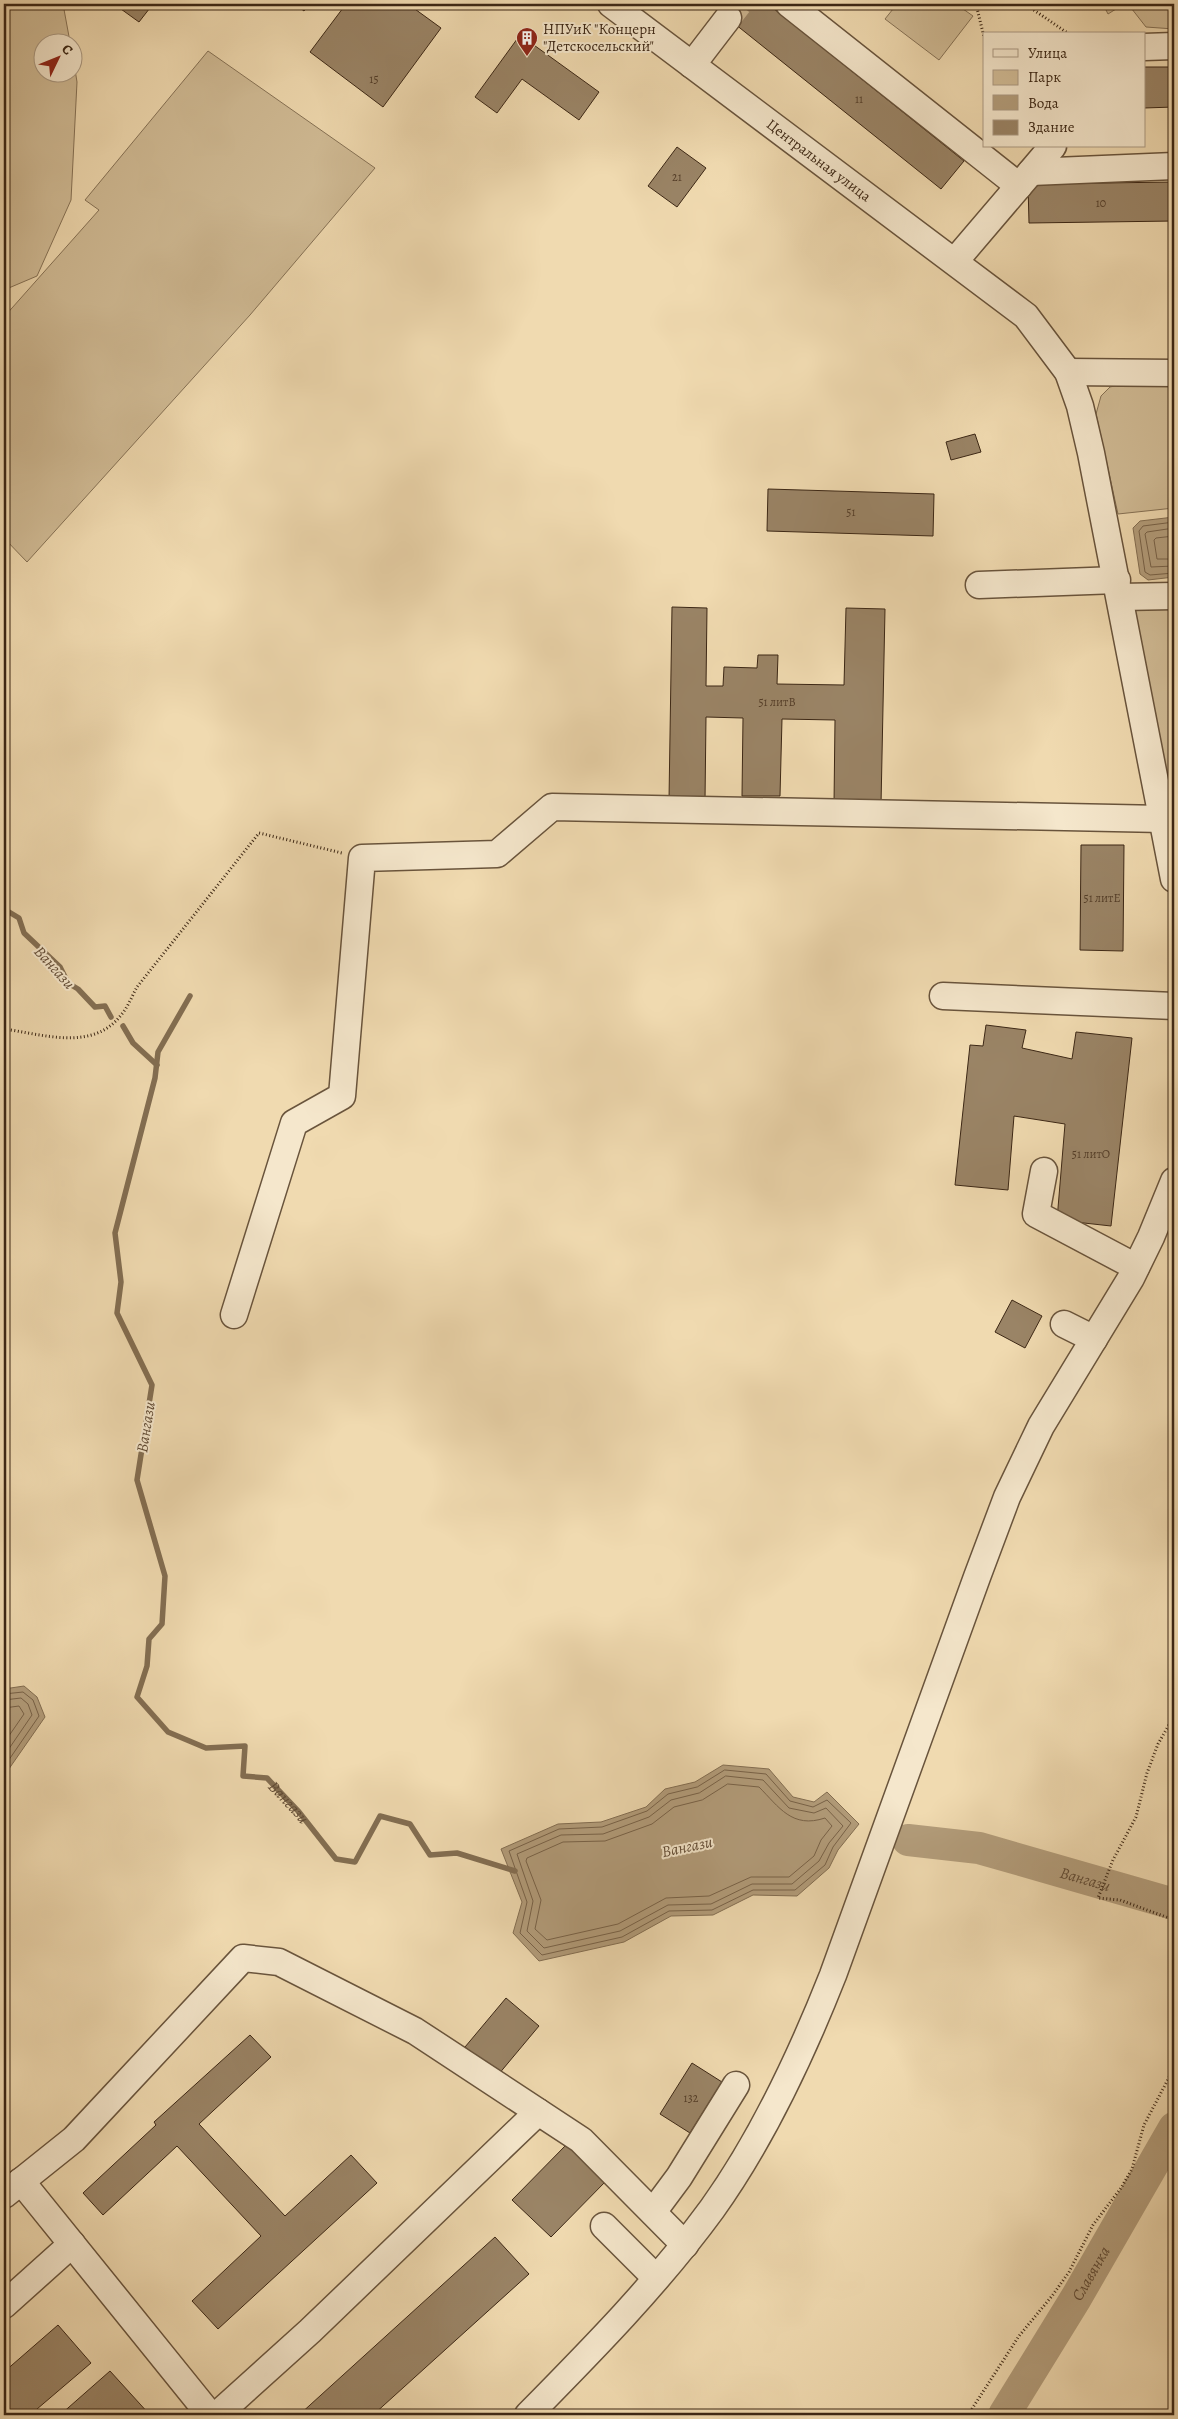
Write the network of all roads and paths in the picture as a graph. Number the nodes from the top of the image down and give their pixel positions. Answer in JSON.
{"nodes":[{"id":1,"x":611,"y":4,"type":"edge"},
{"id":2,"x":789,"y":4,"type":"edge"},
{"id":3,"x":976,"y":4,"type":"edge"},
{"id":4,"x":1025,"y":4,"type":"edge"},
{"id":5,"x":728,"y":18,"type":"tunnel mouth"},
{"id":6,"x":1067,"y":32,"type":"edge"},
{"id":7,"x":983,"y":33,"type":"edge"},
{"id":8,"x":1174,"y":46,"type":"edge"},
{"id":9,"x":1146,"y":47,"type":"edge"},
{"id":10,"x":692,"y":65,"type":"junction"},
{"id":11,"x":983,"y":148,"type":"edge"},
{"id":12,"x":983,"y":148,"type":"edge"},
{"id":13,"x":1051,"y":148,"type":"edge"},
{"id":14,"x":1174,"y":166,"type":"edge"},
{"id":15,"x":1025,"y":179,"type":"junction"},
{"id":16,"x":955,"y":261,"type":"junction"},
{"id":17,"x":1068,"y":372,"type":"junction"},
{"id":18,"x":1174,"y":373,"type":"edge"},
{"id":19,"x":979,"y":585,"type":"dead end"},
{"id":20,"x":1119,"y":588,"type":"junction"},
{"id":21,"x":1174,"y":596,"type":"edge"},
{"id":22,"x":1164,"y":819,"type":"junction"},
{"id":23,"x":362,"y":858,"type":"junction"},
{"id":24,"x":1174,"y":879,"type":"edge"},
{"id":25,"x":943,"y":996,"type":"dead end"},
{"id":26,"x":1174,"y":1006,"type":"edge"},
{"id":27,"x":4,"y":1029,"type":"edge"},
{"id":28,"x":1044,"y":1171,"type":"dead end"},
{"id":29,"x":1174,"y":1181,"type":"edge"},
{"id":30,"x":1136,"y":1268,"type":"junction"},
{"id":31,"x":234,"y":1315,"type":"dead end"},
{"id":32,"x":1064,"y":1324,"type":"dead end"},
{"id":33,"x":1094,"y":1339,"type":"junction"},
{"id":34,"x":1174,"y":1716,"type":"edge"},
{"id":35,"x":1174,"y":1920,"type":"edge"},
{"id":36,"x":1174,"y":2068,"type":"edge"},
{"id":37,"x":736,"y":2085,"type":"dead end"},
{"id":38,"x":538,"y":2112,"type":"junction"},
{"id":39,"x":12,"y":2188,"type":"edge"},
{"id":40,"x":653,"y":2212,"type":"junction"},
{"id":41,"x":604,"y":2226,"type":"dead end"},
{"id":42,"x":72,"y":2244,"type":"junction"},
{"id":43,"x":685,"y":2245,"type":"junction"},
{"id":44,"x":656,"y":2278,"type":"junction"},
{"id":45,"x":4,"y":2305,"type":"edge"},
{"id":46,"x":210,"y":2415,"type":"edge"},
{"id":47,"x":217,"y":2415,"type":"edge"},
{"id":48,"x":528,"y":2415,"type":"edge"},
{"id":49,"x":968,"y":2415,"type":"edge"}],
"edges":[{"from":1,"to":10,"type":"street","name":"Центральная улица"},
{"from":2,"to":11,"type":"street"},
{"from":3,"to":7,"type":"path"},
{"from":4,"to":6,"type":"path"},
{"from":5,"to":10,"type":"street"},
{"from":8,"to":9,"type":"street"},
{"from":10,"to":16,"type":"street","name":"Центральная улица"},
{"from":12,"to":15,"type":"street"},
{"from":13,"to":15,"type":"street"},
{"from":14,"to":15,"type":"street"},
{"from":15,"to":16,"type":"street"},
{"from":16,"to":17,"type":"street","name":"Центральная улица"},
{"from":17,"to":18,"type":"street"},
{"from":17,"to":20,"type":"street","name":"Центральная улица"},
{"from":19,"to":20,"type":"street"},
{"from":20,"to":21,"type":"street"},
{"from":20,"to":22,"type":"street","name":"Центральная улица"},
{"from":22,"to":23,"type":"street"},
{"from":22,"to":24,"type":"street","name":"Центральная улица"},
{"from":23,"to":27,"type":"path"},
{"from":23,"to":31,"type":"street"},
{"from":25,"to":26,"type":"street"},
{"from":28,"to":30,"type":"street"},
{"from":29,"to":30,"type":"street"},
{"from":30,"to":33,"type":"street"},
{"from":32,"to":33,"type":"street"},
{"from":33,"to":43,"type":"street"},
{"from":34,"to":35,"type":"path"},
{"from":36,"to":49,"type":"path"},
{"from":37,"to":40,"type":"street"},
{"from":38,"to":39,"type":"street"},
{"from":38,"to":40,"type":"street"},
{"from":38,"to":47,"type":"street"},
{"from":39,"to":42,"type":"street"},
{"from":40,"to":43,"type":"street"},
{"from":41,"to":44,"type":"street"},
{"from":42,"to":45,"type":"street"},
{"from":42,"to":46,"type":"street"},
{"from":43,"to":44,"type":"street"},
{"from":44,"to":48,"type":"street"}]}
